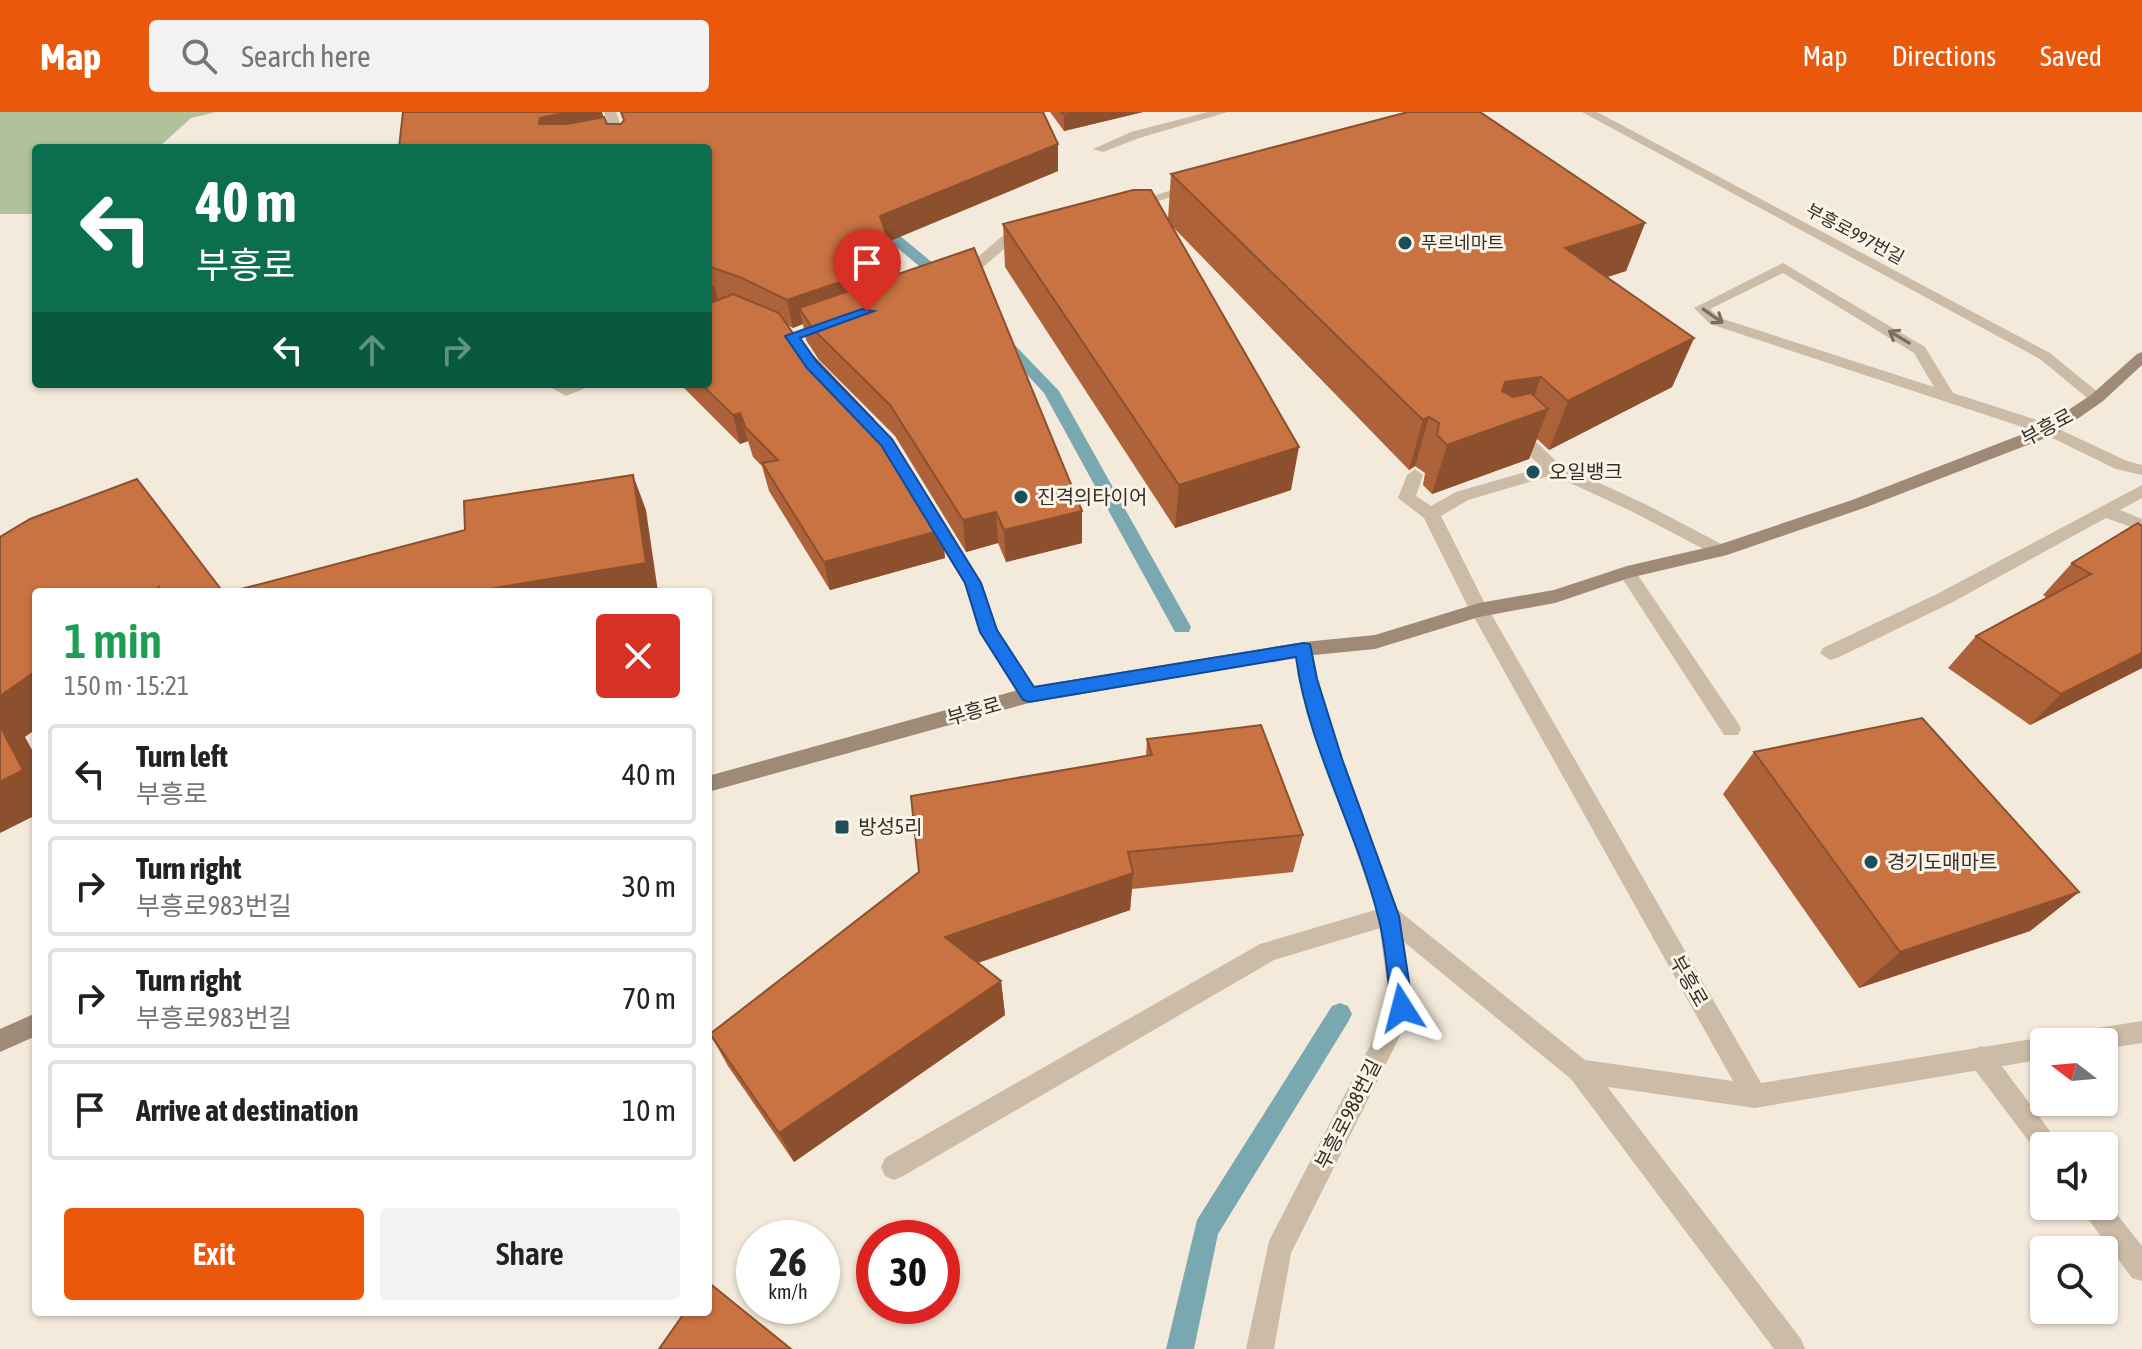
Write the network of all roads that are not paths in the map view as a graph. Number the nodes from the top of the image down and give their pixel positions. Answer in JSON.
{"nodes":[{"id":1,"x":610,"y":112,"type":"edge"},
{"id":2,"x":1222,"y":112,"type":"edge"},
{"id":3,"x":1588,"y":112,"type":"edge"},
{"id":4,"x":616,"y":141,"type":"edge"},
{"id":5,"x":1099,"y":149,"type":"dead end"},
{"id":6,"x":1212,"y":183,"type":"edge"},
{"id":7,"x":1108,"y":211,"type":"edge"},
{"id":8,"x":1050,"y":228,"type":"edge"},
{"id":9,"x":944,"y":285,"type":"edge"},
{"id":10,"x":2142,"y":357,"type":"edge"},
{"id":11,"x":1947,"y":396,"type":"junction"},
{"id":12,"x":2097,"y":398,"type":"junction"},
{"id":13,"x":2050,"y":430,"type":"junction"},
{"id":14,"x":1495,"y":438,"type":"edge"},
{"id":15,"x":1554,"y":469,"type":"junction"},
{"id":16,"x":2142,"y":470,"type":"edge"},
{"id":17,"x":1415,"y":475,"type":"dead end"},
{"id":18,"x":2142,"y":491,"type":"edge"},
{"id":19,"x":918,"y":493,"type":"edge"},
{"id":20,"x":2104,"y":511,"type":"junction"},
{"id":21,"x":1431,"y":514,"type":"junction"},
{"id":22,"x":2142,"y":525,"type":"edge"},
{"id":23,"x":1721,"y":551,"type":"junction"},
{"id":24,"x":1627,"y":572,"type":"junction"},
{"id":25,"x":1479,"y":610,"type":"junction"},
{"id":26,"x":1304,"y":649,"type":"junction"},
{"id":27,"x":1830,"y":653,"type":"dead end"},
{"id":28,"x":1029,"y":695,"type":"junction"},
{"id":29,"x":1731,"y":729,"type":"dead end"},
{"id":30,"x":712,"y":783,"type":"edge"},
{"id":31,"x":1389,"y":916,"type":"junction"},
{"id":32,"x":32,"y":1026,"type":"edge"},
{"id":33,"x":2142,"y":1032,"type":"edge"},
{"id":34,"x":2118,"y":1036,"type":"edge"},
{"id":35,"x":0,"y":1041,"type":"edge"},
{"id":36,"x":2030,"y":1050,"type":"edge"},
{"id":37,"x":1981,"y":1058,"type":"junction"},
{"id":38,"x":1580,"y":1071,"type":"junction"},
{"id":39,"x":1755,"y":1096,"type":"junction"},
{"id":40,"x":2037,"y":1132,"type":"edge"},
{"id":41,"x":894,"y":1167,"type":"dead end"},
{"id":42,"x":2105,"y":1220,"type":"edge"},
{"id":43,"x":2142,"y":1268,"type":"edge"},
{"id":44,"x":1260,"y":1349,"type":"edge"},
{"id":45,"x":1791,"y":1349,"type":"edge"}],
"edges":[{"from":1,"to":4,"type":"street"},
{"from":2,"to":5,"type":"street"},
{"from":3,"to":12,"type":"street","name":"부흥로997번길"},
{"from":6,"to":7,"type":"street"},
{"from":8,"to":9,"type":"street"},
{"from":10,"to":12,"type":"main road","name":"부흥로"},
{"from":11,"to":11,"type":"street","one_way":true},
{"from":11,"to":13,"type":"street"},
{"from":12,"to":13,"type":"main road","name":"부흥로"},
{"from":13,"to":16,"type":"street"},
{"from":13,"to":23,"type":"main road","name":"부흥로"},
{"from":14,"to":15,"type":"street"},
{"from":15,"to":21,"type":"street"},
{"from":15,"to":23,"type":"street"},
{"from":17,"to":21,"type":"street"},
{"from":18,"to":20,"type":"street"},
{"from":19,"to":28,"type":"street"},
{"from":20,"to":22,"type":"street"},
{"from":20,"to":27,"type":"street"},
{"from":21,"to":25,"type":"street"},
{"from":23,"to":24,"type":"main road","name":"부흥로"},
{"from":24,"to":25,"type":"main road","name":"부흥로"},
{"from":24,"to":29,"type":"street"},
{"from":25,"to":26,"type":"main road","name":"부흥로"},
{"from":25,"to":39,"type":"street","name":"부흥로"},
{"from":26,"to":28,"type":"main road","name":"부흥로"},
{"from":26,"to":31,"type":"street","name":"부흥로988번길"},
{"from":28,"to":30,"type":"main road","name":"부흥로"},
{"from":31,"to":38,"type":"street"},
{"from":31,"to":41,"type":"street"},
{"from":31,"to":44,"type":"street","name":"부흥로988번길"},
{"from":32,"to":35,"type":"main road"},
{"from":33,"to":34,"type":"street"},
{"from":36,"to":37,"type":"street"},
{"from":37,"to":39,"type":"street"},
{"from":37,"to":40,"type":"street"},
{"from":38,"to":39,"type":"street"},
{"from":38,"to":45,"type":"street"},
{"from":42,"to":43,"type":"street"}]}
